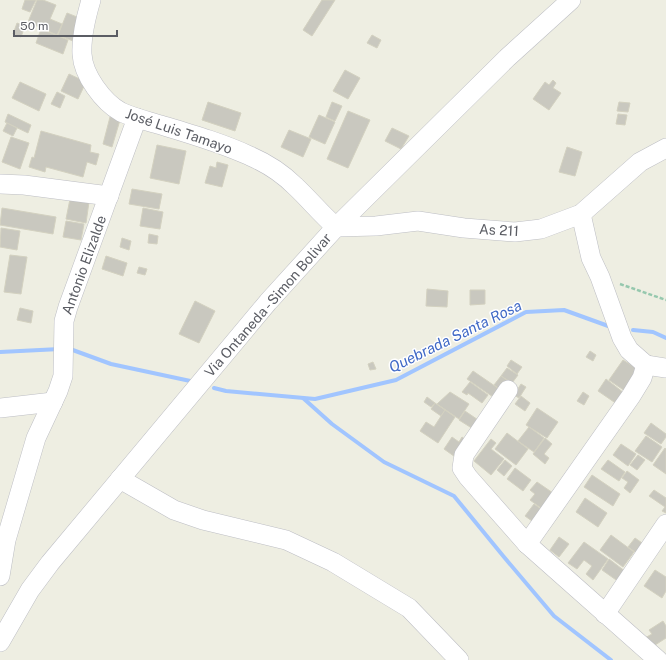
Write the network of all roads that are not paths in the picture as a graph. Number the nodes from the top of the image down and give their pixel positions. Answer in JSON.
{"nodes":[{"id":1,"x":91,"y":0,"type":"edge"},
{"id":2,"x":571,"y":0,"type":"edge"},
{"id":3,"x":137,"y":118,"type":"junction"},
{"id":4,"x":666,"y":148,"type":"edge"},
{"id":5,"x":0,"y":184,"type":"edge"},
{"id":6,"x":109,"y":196,"type":"junction"},
{"id":7,"x":582,"y":214,"type":"junction"},
{"id":8,"x":336,"y":227,"type":"junction"},
{"id":9,"x":646,"y":365,"type":"junction"},
{"id":10,"x":666,"y":368,"type":"edge"},
{"id":11,"x":508,"y":390,"type":"dead end"},
{"id":12,"x":53,"y":402,"type":"junction"},
{"id":13,"x":0,"y":408,"type":"edge"},
{"id":14,"x":120,"y":479,"type":"junction"},
{"id":15,"x":666,"y":524,"type":"edge"},
{"id":16,"x":528,"y":544,"type":"junction"},
{"id":17,"x":660,"y":546,"type":"edge"},
{"id":18,"x":0,"y":576,"type":"edge"},
{"id":19,"x":605,"y":614,"type":"junction"},
{"id":20,"x":0,"y":642,"type":"edge"},
{"id":21,"x":459,"y":660,"type":"edge"},
{"id":22,"x":658,"y":660,"type":"edge"}],
"edges":[{"from":1,"to":3,"type":"street","name":"José Luis Tamayo"},
{"from":2,"to":8,"type":"street","name":"Via Ontaneda - Simon Bolivar"},
{"from":3,"to":6,"type":"street","name":"Antonio Elizalde"},
{"from":3,"to":8,"type":"street","name":"José Luis Tamayo"},
{"from":4,"to":7,"type":"street","name":"As 211"},
{"from":5,"to":6,"type":"street"},
{"from":6,"to":12,"type":"street","name":"Antonio Elizalde"},
{"from":7,"to":8,"type":"street","name":"As 211"},
{"from":7,"to":9,"type":"street"},
{"from":8,"to":14,"type":"street","name":"Via Ontaneda - Simon Bolivar"},
{"from":9,"to":10,"type":"street"},
{"from":9,"to":16,"type":"street"},
{"from":11,"to":16,"type":"street"},
{"from":12,"to":13,"type":"street"},
{"from":12,"to":18,"type":"street","name":"Antonio Elizalde"},
{"from":14,"to":20,"type":"street","name":"Via Ontaneda - Simon Bolivar"},
{"from":14,"to":21,"type":"street"},
{"from":15,"to":17,"type":"street"},
{"from":16,"to":19,"type":"street"},
{"from":17,"to":19,"type":"street"},
{"from":19,"to":22,"type":"street"}]}
